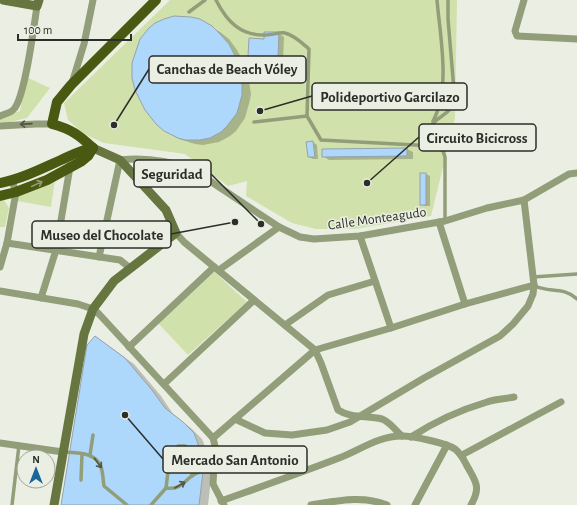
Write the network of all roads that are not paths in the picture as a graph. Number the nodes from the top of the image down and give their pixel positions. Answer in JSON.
{"nodes":[{"id":1,"x":3,"y":0,"type":"edge"},
{"id":2,"x":93,"y":0,"type":"edge"},
{"id":3,"x":156,"y":0,"type":"edge"},
{"id":4,"x":205,"y":0,"type":"edge"},
{"id":5,"x":216,"y":0,"type":"edge"},
{"id":6,"x":437,"y":0,"type":"edge"},
{"id":7,"x":448,"y":0,"type":"edge"},
{"id":8,"x":524,"y":0,"type":"edge"},
{"id":9,"x":38,"y":3,"type":"edge"},
{"id":10,"x":189,"y":12,"type":"dead end"},
{"id":11,"x":577,"y":40,"type":"edge"},
{"id":12,"x":71,"y":85,"type":"junction"},
{"id":13,"x":0,"y":116,"type":"edge"},
{"id":14,"x":307,"y":116,"type":"junction"},
{"id":15,"x":254,"y":122,"type":"dead end"},
{"id":16,"x":433,"y":122,"type":"junction"},
{"id":17,"x":52,"y":124,"type":"junction"},
{"id":18,"x":0,"y":126,"type":"edge"},
{"id":19,"x":434,"y":146,"type":"junction"},
{"id":20,"x":93,"y":148,"type":"junction"},
{"id":21,"x":64,"y":159,"type":"junction"},
{"id":22,"x":120,"y":160,"type":"junction"},
{"id":23,"x":70,"y":167,"type":"junction"},
{"id":24,"x":577,"y":173,"type":"edge"},
{"id":25,"x":12,"y":181,"type":"junction"},
{"id":26,"x":0,"y":184,"type":"edge"},
{"id":27,"x":16,"y":192,"type":"junction"},
{"id":28,"x":0,"y":196,"type":"edge"},
{"id":29,"x":524,"y":200,"type":"junction"},
{"id":30,"x":442,"y":221,"type":"junction"},
{"id":31,"x":279,"y":227,"type":"junction"},
{"id":32,"x":176,"y":233,"type":"junction"},
{"id":33,"x":360,"y":236,"type":"junction"},
{"id":34,"x":7,"y":244,"type":"junction"},
{"id":35,"x":56,"y":250,"type":"junction"},
{"id":36,"x":99,"y":257,"type":"junction"},
{"id":37,"x":0,"y":267,"type":"edge"},
{"id":38,"x":130,"y":268,"type":"junction"},
{"id":39,"x":217,"y":269,"type":"junction"},
{"id":40,"x":577,"y":274,"type":"edge"},
{"id":41,"x":375,"y":281,"type":"junction"},
{"id":42,"x":533,"y":281,"type":"junction"},
{"id":43,"x":0,"y":291,"type":"edge"},
{"id":44,"x":40,"y":298,"type":"junction"},
{"id":45,"x":577,"y":299,"type":"edge"},
{"id":46,"x":254,"y":300,"type":"junction"},
{"id":47,"x":465,"y":304,"type":"junction"},
{"id":48,"x":93,"y":309,"type":"junction"},
{"id":49,"x":285,"y":325,"type":"junction"},
{"id":50,"x":390,"y":328,"type":"junction"},
{"id":51,"x":129,"y":347,"type":"junction"},
{"id":52,"x":315,"y":350,"type":"junction"},
{"id":53,"x":164,"y":384,"type":"junction"},
{"id":54,"x":514,"y":397,"type":"dead end"},
{"id":55,"x":561,"y":402,"type":"dead end"},
{"id":56,"x":359,"y":417,"type":"junction"},
{"id":57,"x":235,"y":419,"type":"junction"},
{"id":58,"x":93,"y":435,"type":"dead end"},
{"id":59,"x":402,"y":436,"type":"junction"},
{"id":60,"x":411,"y":437,"type":"junction"},
{"id":61,"x":213,"y":438,"type":"junction"},
{"id":62,"x":0,"y":442,"type":"edge"},
{"id":63,"x":19,"y":445,"type":"junction"},
{"id":64,"x":447,"y":445,"type":"junction"},
{"id":65,"x":63,"y":452,"type":"junction"},
{"id":66,"x":82,"y":454,"type":"junction"},
{"id":67,"x":90,"y":455,"type":"junction"},
{"id":68,"x":462,"y":456,"type":"junction"},
{"id":69,"x":213,"y":472,"type":"junction"},
{"id":70,"x":192,"y":476,"type":"junction"},
{"id":71,"x":81,"y":480,"type":"dead end"},
{"id":72,"x":166,"y":488,"type":"junction"},
{"id":73,"x":222,"y":503,"type":"edge"},
{"id":74,"x":12,"y":505,"type":"edge"},
{"id":75,"x":54,"y":505,"type":"edge"},
{"id":76,"x":127,"y":505,"type":"edge"},
{"id":77,"x":151,"y":505,"type":"edge"},
{"id":78,"x":311,"y":505,"type":"edge"},
{"id":79,"x":387,"y":505,"type":"edge"},
{"id":80,"x":415,"y":505,"type":"edge"},
{"id":81,"x":471,"y":505,"type":"edge"}],
"edges":[{"from":1,"to":9,"type":"street"},
{"from":2,"to":12,"type":"street"},
{"from":3,"to":12,"type":"main road"},
{"from":4,"to":10,"type":"lane"},
{"from":5,"to":14,"type":"lane"},
{"from":6,"to":16,"type":"lane"},
{"from":7,"to":16,"type":"lane"},
{"from":8,"to":11,"type":"street"},
{"from":9,"to":13,"type":"street"},
{"from":12,"to":17,"type":"main road"},
{"from":14,"to":15,"type":"lane"},
{"from":14,"to":19,"type":"lane"},
{"from":16,"to":19,"type":"lane"},
{"from":17,"to":18,"type":"street","one_way":true},
{"from":17,"to":20,"type":"main road"},
{"from":19,"to":30,"type":"lane"},
{"from":20,"to":21,"type":"main road"},
{"from":20,"to":22,"type":"street"},
{"from":20,"to":23,"type":"main road"},
{"from":21,"to":23,"type":"street"},
{"from":21,"to":25,"type":"main road"},
{"from":22,"to":31,"type":"street","name":"Calle Monteagudo"},
{"from":22,"to":32,"type":"street"},
{"from":22,"to":36,"type":"street"},
{"from":27,"to":23,"type":"main road","one_way":true},
{"from":23,"to":35,"type":"street"},
{"from":24,"to":29,"type":"street","name":"Calle Monteagudo"},
{"from":25,"to":26,"type":"main road"},
{"from":25,"to":27,"type":"street"},
{"from":27,"to":28,"type":"main road"},
{"from":27,"to":34,"type":"street"},
{"from":29,"to":30,"type":"street","name":"Calle Monteagudo"},
{"from":29,"to":42,"type":"street"},
{"from":30,"to":33,"type":"street","name":"Calle Monteagudo"},
{"from":30,"to":47,"type":"street"},
{"from":31,"to":33,"type":"street","name":"Calle Monteagudo"},
{"from":31,"to":39,"type":"street"},
{"from":32,"to":38,"type":"street"},
{"from":32,"to":39,"type":"street"},
{"from":33,"to":41,"type":"street"},
{"from":34,"to":35,"type":"street"},
{"from":34,"to":37,"type":"street"},
{"from":35,"to":36,"type":"street"},
{"from":35,"to":44,"type":"street"},
{"from":36,"to":38,"type":"street"},
{"from":38,"to":48,"type":"street"},
{"from":39,"to":46,"type":"street"},
{"from":39,"to":51,"type":"street"},
{"from":40,"to":42,"type":"lane"},
{"from":41,"to":49,"type":"street"},
{"from":41,"to":50,"type":"street"},
{"from":42,"to":45,"type":"lane"},
{"from":42,"to":47,"type":"street"},
{"from":42,"to":56,"type":"street"},
{"from":43,"to":44,"type":"street"},
{"from":44,"to":48,"type":"street"},
{"from":46,"to":49,"type":"street"},
{"from":46,"to":53,"type":"street"},
{"from":47,"to":50,"type":"street"},
{"from":48,"to":51,"type":"street"},
{"from":48,"to":65,"type":"street"},
{"from":49,"to":52,"type":"street"},
{"from":50,"to":52,"type":"street"},
{"from":51,"to":53,"type":"street"},
{"from":52,"to":56,"type":"street"},
{"from":52,"to":57,"type":"street"},
{"from":53,"to":61,"type":"street"},
{"from":54,"to":60,"type":"street"},
{"from":55,"to":68,"type":"street"},
{"from":56,"to":57,"type":"street"},
{"from":56,"to":59,"type":"street"},
{"from":57,"to":61,"type":"street"},
{"from":58,"to":67,"type":"lane"},
{"from":59,"to":60,"type":"street"},
{"from":59,"to":73,"type":"street"},
{"from":60,"to":64,"type":"street"},
{"from":61,"to":69,"type":"street"},
{"from":62,"to":63,"type":"street"},
{"from":63,"to":65,"type":"street"},
{"from":63,"to":74,"type":"lane"},
{"from":64,"to":68,"type":"street"},
{"from":64,"to":80,"type":"street"},
{"from":65,"to":66,"type":"lane"},
{"from":65,"to":75,"type":"street"},
{"from":66,"to":67,"type":"lane"},
{"from":66,"to":71,"type":"lane"},
{"from":67,"to":76,"type":"lane","one_way":true},
{"from":68,"to":81,"type":"street"},
{"from":69,"to":70,"type":"lane"},
{"from":69,"to":73,"type":"street"},
{"from":72,"to":70,"type":"lane","one_way":true},
{"from":70,"to":72,"type":"lane"},
{"from":72,"to":77,"type":"lane"},
{"from":78,"to":79,"type":"street"}]}
